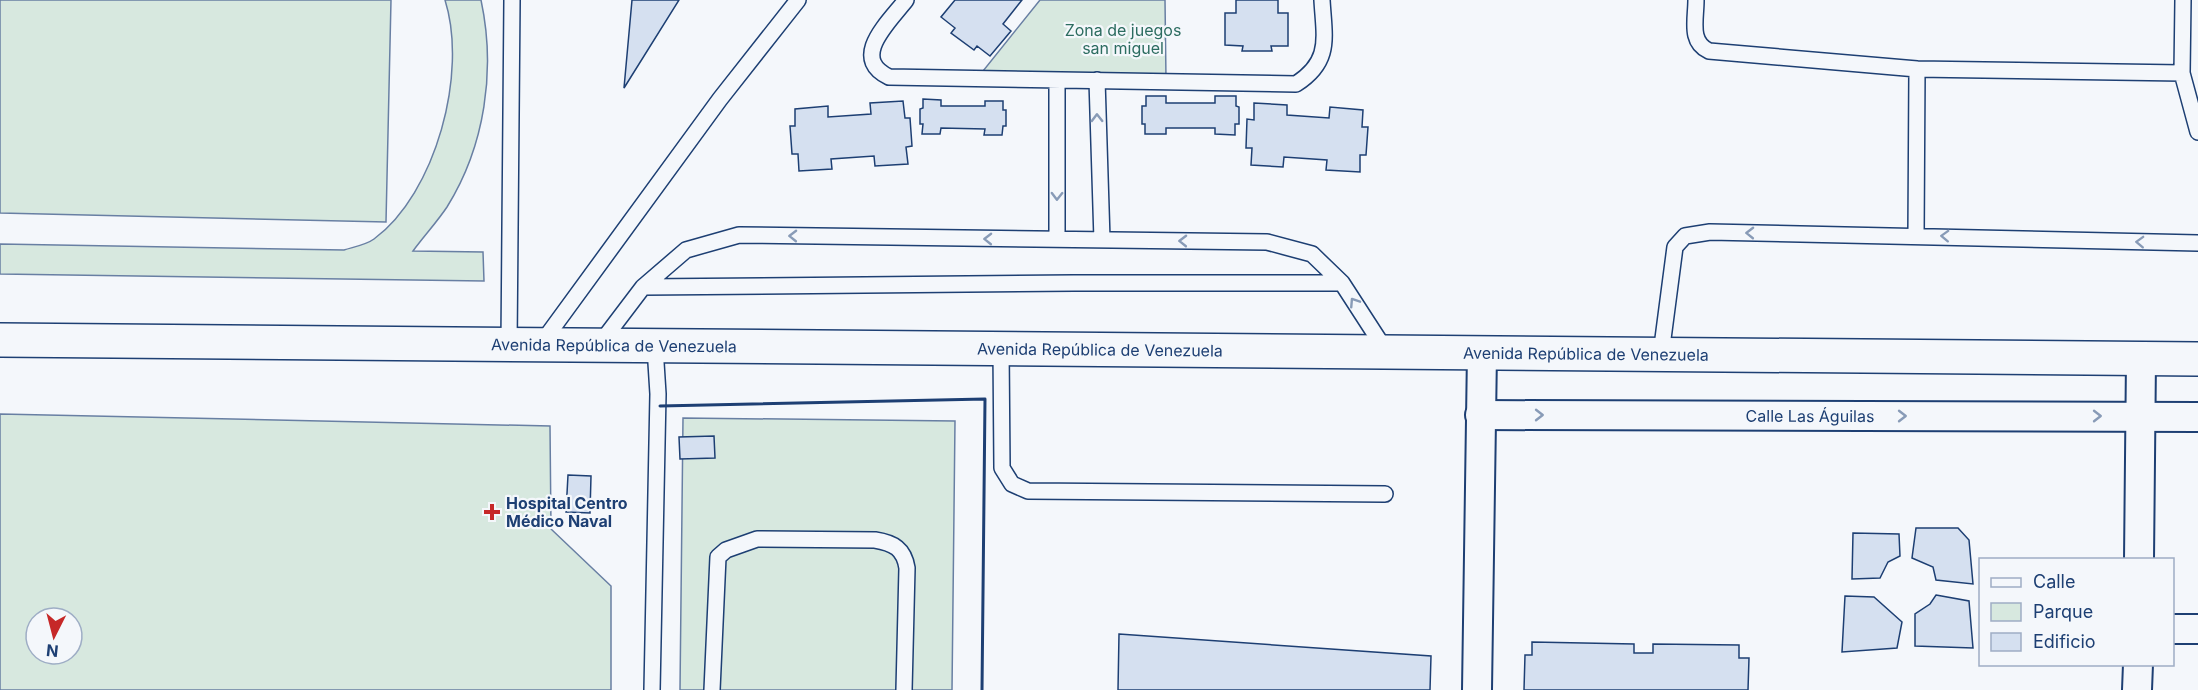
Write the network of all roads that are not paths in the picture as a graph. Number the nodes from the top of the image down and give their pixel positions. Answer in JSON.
{"nodes":[{"id":1,"x":512,"y":0,"type":"edge"},
{"id":2,"x":798,"y":0,"type":"edge"},
{"id":3,"x":906,"y":0,"type":"edge"},
{"id":4,"x":1322,"y":0,"type":"edge"},
{"id":5,"x":1696,"y":0,"type":"edge"},
{"id":6,"x":2183,"y":0,"type":"edge"},
{"id":7,"x":1917,"y":69,"type":"junction"},
{"id":8,"x":2182,"y":74,"type":"junction"},
{"id":9,"x":1057,"y":80,"type":"junction"},
{"id":10,"x":1097,"y":80,"type":"junction"},
{"id":11,"x":2198,"y":132,"type":"edge"},
{"id":12,"x":1916,"y":236,"type":"junction"},
{"id":13,"x":1056,"y":239,"type":"junction"},
{"id":14,"x":1102,"y":240,"type":"junction"},
{"id":15,"x":2198,"y":243,"type":"edge"},
{"id":16,"x":1342,"y":283,"type":"junction"},
{"id":17,"x":643,"y":286,"type":"junction"},
{"id":18,"x":0,"y":340,"type":"edge"},
{"id":19,"x":524,"y":346,"type":"junction"},
{"id":20,"x":597,"y":346,"type":"junction"},
{"id":21,"x":656,"y":347,"type":"junction"},
{"id":22,"x":1001,"y":348,"type":"junction"},
{"id":23,"x":1386,"y":351,"type":"junction"},
{"id":24,"x":1482,"y":352,"type":"junction"},
{"id":25,"x":1661,"y":354,"type":"junction"},
{"id":26,"x":2141,"y":359,"type":"junction"},
{"id":27,"x":2198,"y":359,"type":"edge"},
{"id":28,"x":1480,"y":415,"type":"junction"},
{"id":29,"x":2140,"y":416,"type":"junction"},
{"id":30,"x":2198,"y":417,"type":"edge"},
{"id":31,"x":1385,"y":494,"type":"dead end"},
{"id":32,"x":2139,"y":558,"type":"edge"},
{"id":33,"x":2174,"y":628,"type":"edge"},
{"id":34,"x":2198,"y":629,"type":"edge"},
{"id":35,"x":2138,"y":666,"type":"edge"},
{"id":36,"x":652,"y":690,"type":"edge"},
{"id":37,"x":712,"y":690,"type":"edge"},
{"id":38,"x":904,"y":690,"type":"edge"},
{"id":39,"x":1476,"y":690,"type":"edge"},
{"id":40,"x":2137,"y":690,"type":"edge"}],
"edges":[{"from":1,"to":19,"type":"lane"},
{"from":2,"to":19,"type":"lane"},
{"from":3,"to":9,"type":"lane"},
{"from":4,"to":10,"type":"lane"},
{"from":5,"to":7,"type":"lane"},
{"from":6,"to":8,"type":"lane"},
{"from":7,"to":8,"type":"lane"},
{"from":7,"to":12,"type":"lane"},
{"from":8,"to":11,"type":"lane"},
{"from":9,"to":10,"type":"lane"},
{"from":9,"to":13,"type":"lane","one_way":true},
{"from":14,"to":10,"type":"lane","one_way":true},
{"from":15,"to":12,"type":"lane","one_way":true},
{"from":12,"to":25,"type":"lane","one_way":true},
{"from":13,"to":14,"type":"lane"},
{"from":13,"to":17,"type":"lane","one_way":true},
{"from":16,"to":14,"type":"lane","one_way":true},
{"from":16,"to":17,"type":"lane"},
{"from":23,"to":16,"type":"lane","one_way":true},
{"from":17,"to":20,"type":"lane"},
{"from":18,"to":19,"type":"main road","name":"Avenida República de Venezuela"},
{"from":19,"to":20,"type":"main road","name":"Avenida República de Venezuela"},
{"from":20,"to":21,"type":"main road","name":"Avenida República de Venezuela"},
{"from":21,"to":22,"type":"main road","name":"Avenida República de Venezuela"},
{"from":21,"to":36,"type":"lane"},
{"from":22,"to":23,"type":"main road","name":"Avenida República de Venezuela"},
{"from":22,"to":31,"type":"lane"},
{"from":23,"to":24,"type":"main road","name":"Avenida República de Venezuela"},
{"from":24,"to":25,"type":"main road","name":"Avenida República de Venezuela"},
{"from":24,"to":28,"type":"street"},
{"from":25,"to":26,"type":"main road","name":"Avenida República de Venezuela"},
{"from":26,"to":27,"type":"main road","name":"Avenida República de Venezuela"},
{"from":26,"to":29,"type":"street"},
{"from":28,"to":29,"type":"street","name":"Calle Las Águilas","one_way":true},
{"from":28,"to":39,"type":"street"},
{"from":29,"to":30,"type":"street","name":"Calle Las Águilas"},
{"from":29,"to":32,"type":"street"},
{"from":33,"to":34,"type":"street"},
{"from":35,"to":40,"type":"street"},
{"from":37,"to":38,"type":"lane"}]}
